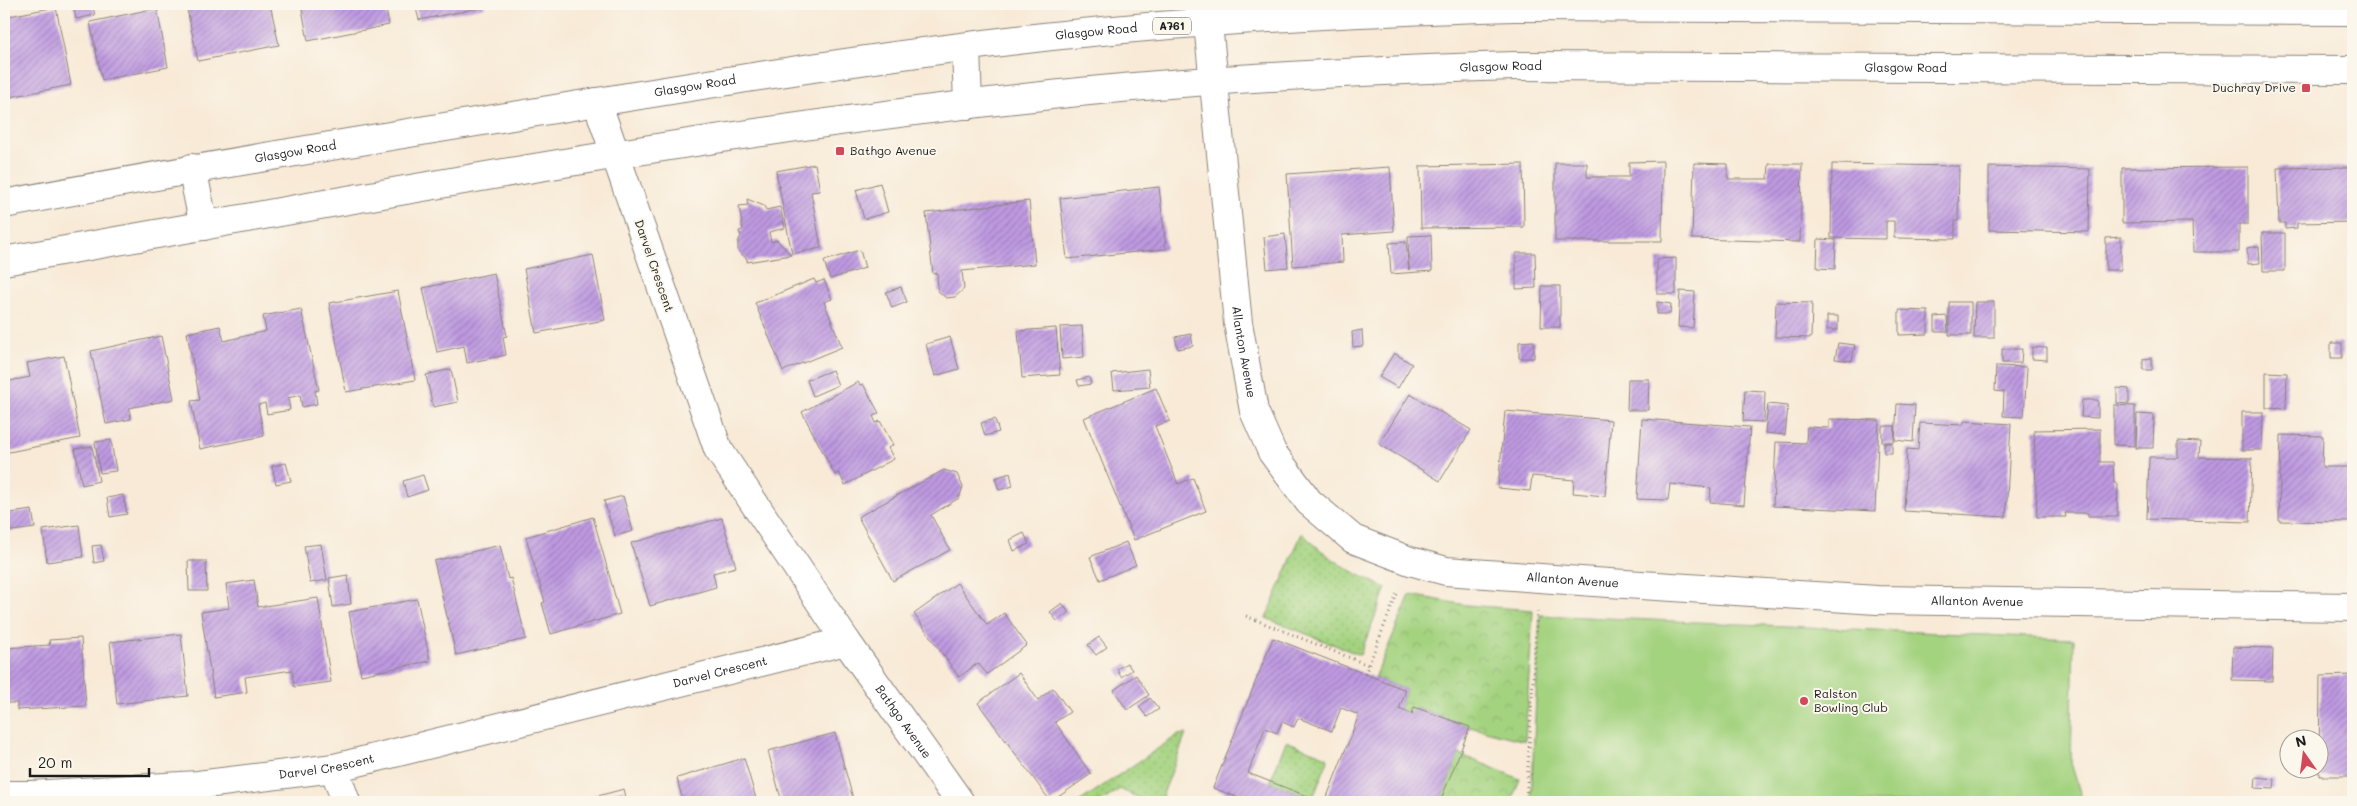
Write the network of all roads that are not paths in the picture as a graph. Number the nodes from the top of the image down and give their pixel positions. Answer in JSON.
{"nodes":[{"id":1,"x":2353,"y":11,"type":"edge"},
{"id":2,"x":1206,"y":13,"type":"edge"},
{"id":3,"x":966,"y":47,"type":"junction"},
{"id":4,"x":2353,"y":70,"type":"edge"},
{"id":5,"x":1214,"y":81,"type":"junction"},
{"id":6,"x":597,"y":102,"type":"junction"},
{"id":7,"x":968,"y":105,"type":"junction"},
{"id":8,"x":615,"y":154,"type":"junction"},
{"id":9,"x":192,"y":168,"type":"junction"},
{"id":10,"x":4,"y":204,"type":"edge"},
{"id":11,"x":204,"y":226,"type":"junction"},
{"id":12,"x":4,"y":261,"type":"edge"},
{"id":13,"x":2353,"y":607,"type":"edge"},
{"id":14,"x":846,"y":641,"type":"junction"},
{"id":15,"x":334,"y":768,"type":"junction"},
{"id":16,"x":4,"y":795,"type":"edge"},
{"id":17,"x":346,"y":802,"type":"edge"},
{"id":18,"x":960,"y":802,"type":"edge"}],
"edges":[{"from":1,"to":2,"type":"main road","name":"Glasgow Road","number":"A761"},
{"from":2,"to":3,"type":"main road","name":"Glasgow Road","number":"A761"},
{"from":2,"to":5,"type":"main road","name":"Allanton Avenue"},
{"from":3,"to":6,"type":"main road","name":"Glasgow Road","number":"A761"},
{"from":3,"to":7,"type":"main road"},
{"from":4,"to":5,"type":"main road","name":"Glasgow Road"},
{"from":5,"to":7,"type":"main road","name":"Glasgow Road"},
{"from":5,"to":13,"type":"main road","name":"Allanton Avenue"},
{"from":6,"to":8,"type":"main road","name":"Darvel Crescent"},
{"from":6,"to":9,"type":"main road","name":"Glasgow Road","number":"A761"},
{"from":7,"to":8,"type":"main road","name":"Glasgow Road"},
{"from":8,"to":11,"type":"main road","name":"Glasgow Road"},
{"from":8,"to":14,"type":"main road","name":"Darvel Crescent"},
{"from":9,"to":10,"type":"main road","name":"Glasgow Road","number":"A761"},
{"from":9,"to":11,"type":"main road"},
{"from":11,"to":12,"type":"main road","name":"Glasgow Road"},
{"from":14,"to":15,"type":"main road","name":"Darvel Crescent"},
{"from":14,"to":18,"type":"main road","name":"Bathgo Avenue"},
{"from":15,"to":16,"type":"main road","name":"Darvel Crescent"},
{"from":15,"to":17,"type":"main road"}]}
